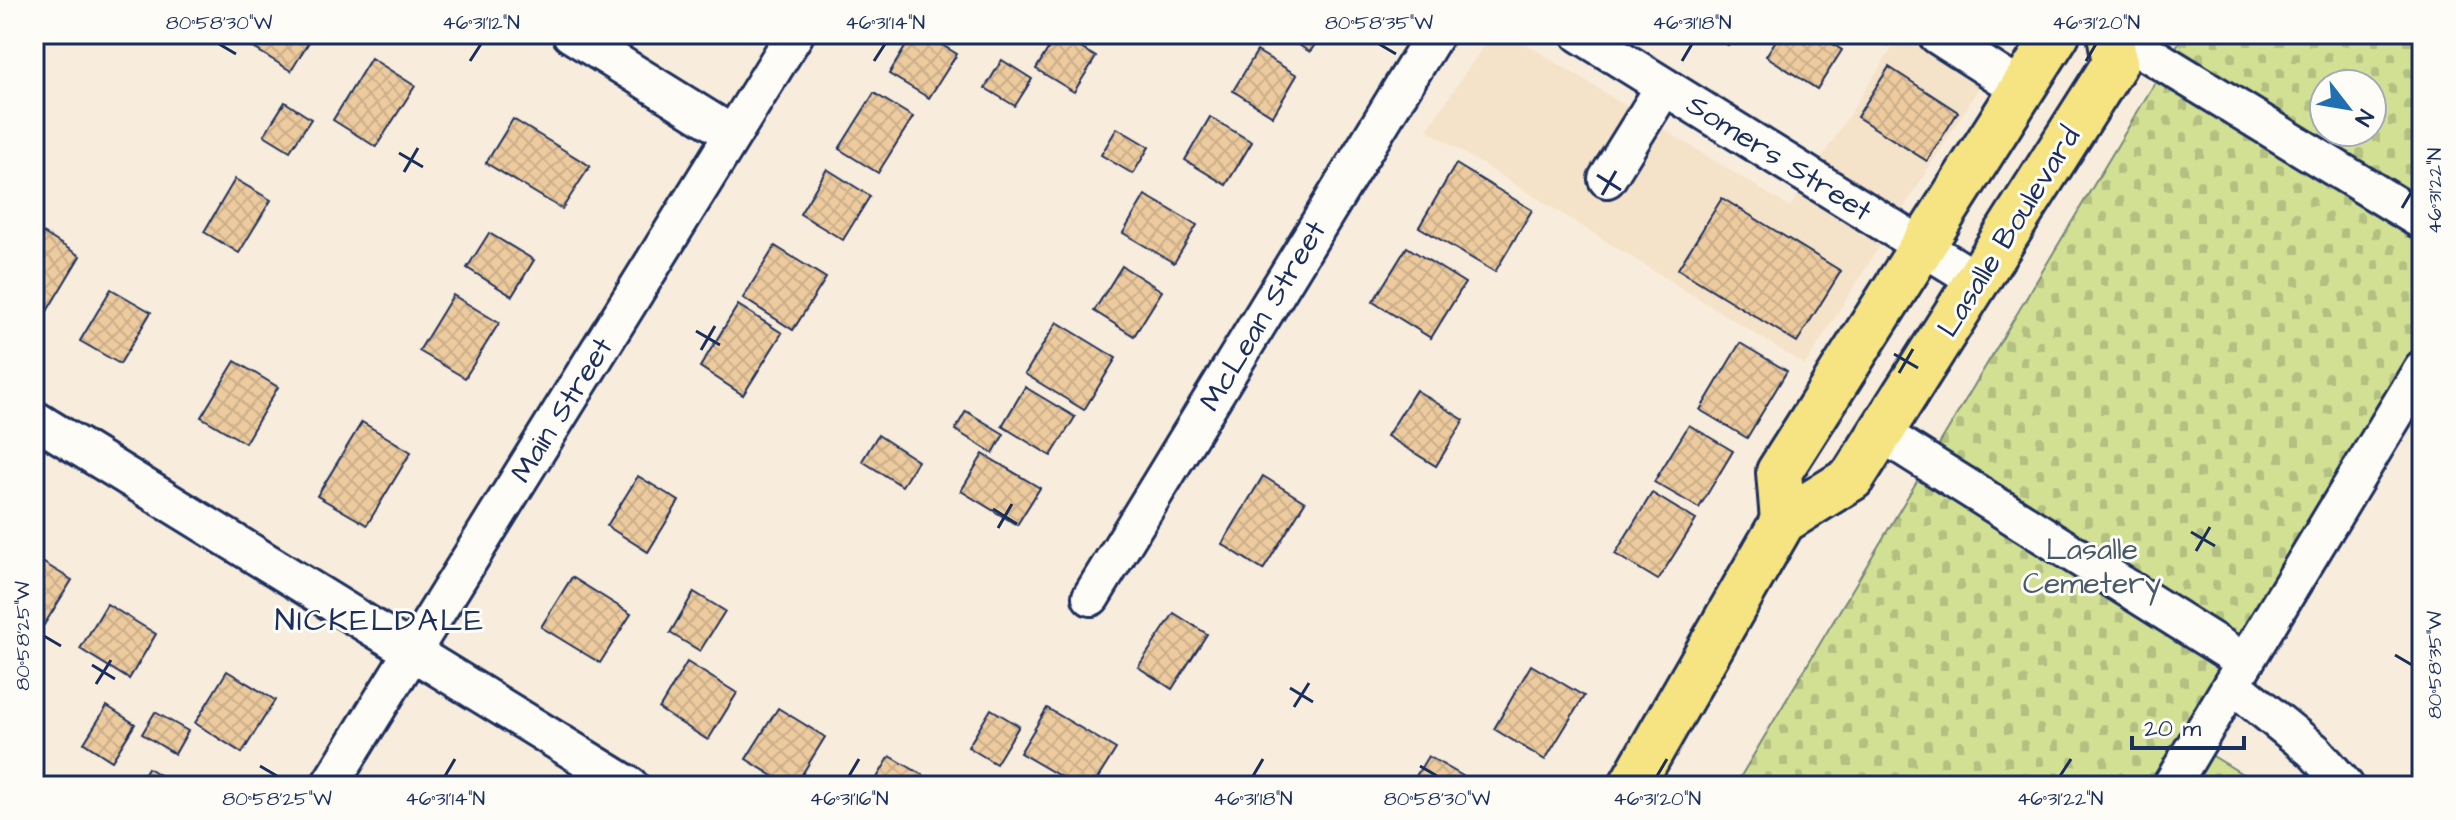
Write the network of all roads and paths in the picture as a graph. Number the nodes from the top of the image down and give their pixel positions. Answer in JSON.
{"nodes":[{"id":1,"x":571,"y":34,"type":"edge"},
{"id":2,"x":795,"y":34,"type":"edge"},
{"id":3,"x":1435,"y":34,"type":"edge"},
{"id":4,"x":1580,"y":34,"type":"edge"},
{"id":5,"x":2057,"y":34,"type":"edge"},
{"id":6,"x":2113,"y":34,"type":"edge"},
{"id":7,"x":1937,"y":35,"type":"edge"},
{"id":8,"x":1664,"y":87,"type":"junction"},
{"id":9,"x":2021,"y":89,"type":"junction"},
{"id":10,"x":732,"y":134,"type":"junction"},
{"id":11,"x":1607,"y":179,"type":"dead end"},
{"id":12,"x":2422,"y":221,"type":"edge"},
{"id":13,"x":1922,"y":247,"type":"junction"},
{"id":14,"x":1978,"y":281,"type":"junction"},
{"id":15,"x":2422,"y":369,"type":"edge"},
{"id":16,"x":34,"y":419,"type":"edge"},
{"id":17,"x":1881,"y":433,"type":"junction"},
{"id":18,"x":1783,"y":521,"type":"junction"},
{"id":19,"x":1091,"y":597,"type":"dead end"},
{"id":20,"x":413,"y":651,"type":"junction"},
{"id":21,"x":2239,"y":673,"type":"junction"},
{"id":22,"x":2178,"y":781,"type":"edge"},
{"id":23,"x":329,"y":786,"type":"edge"},
{"id":24,"x":630,"y":786,"type":"edge"},
{"id":25,"x":1631,"y":786,"type":"edge"},
{"id":26,"x":2345,"y":786,"type":"edge"}],
"edges":[{"from":1,"to":10,"type":"street"},
{"from":2,"to":10,"type":"street","name":"Main Street"},
{"from":3,"to":19,"type":"street","name":"McLean Street"},
{"from":4,"to":8,"type":"street","name":"Somers Street"},
{"from":5,"to":9,"type":"main road"},
{"from":6,"to":12,"type":"street"},
{"from":6,"to":14,"type":"main road","name":"Lasalle Boulevard"},
{"from":7,"to":9,"type":"street"},
{"from":8,"to":11,"type":"street"},
{"from":8,"to":13,"type":"street","name":"Somers Street"},
{"from":9,"to":13,"type":"main road"},
{"from":10,"to":20,"type":"street","name":"Main Street"},
{"from":13,"to":14,"type":"street","name":"Somers Street"},
{"from":13,"to":18,"type":"main road"},
{"from":14,"to":17,"type":"main road","name":"Lasalle Boulevard"},
{"from":15,"to":21,"type":"street"},
{"from":16,"to":20,"type":"street"},
{"from":17,"to":18,"type":"main road","name":"Lasalle Boulevard"},
{"from":17,"to":21,"type":"street"},
{"from":18,"to":25,"type":"main road","name":"Lasalle Boulevard"},
{"from":20,"to":23,"type":"street","name":"Main Street"},
{"from":20,"to":24,"type":"street"},
{"from":21,"to":22,"type":"street"},
{"from":21,"to":26,"type":"street"}]}
